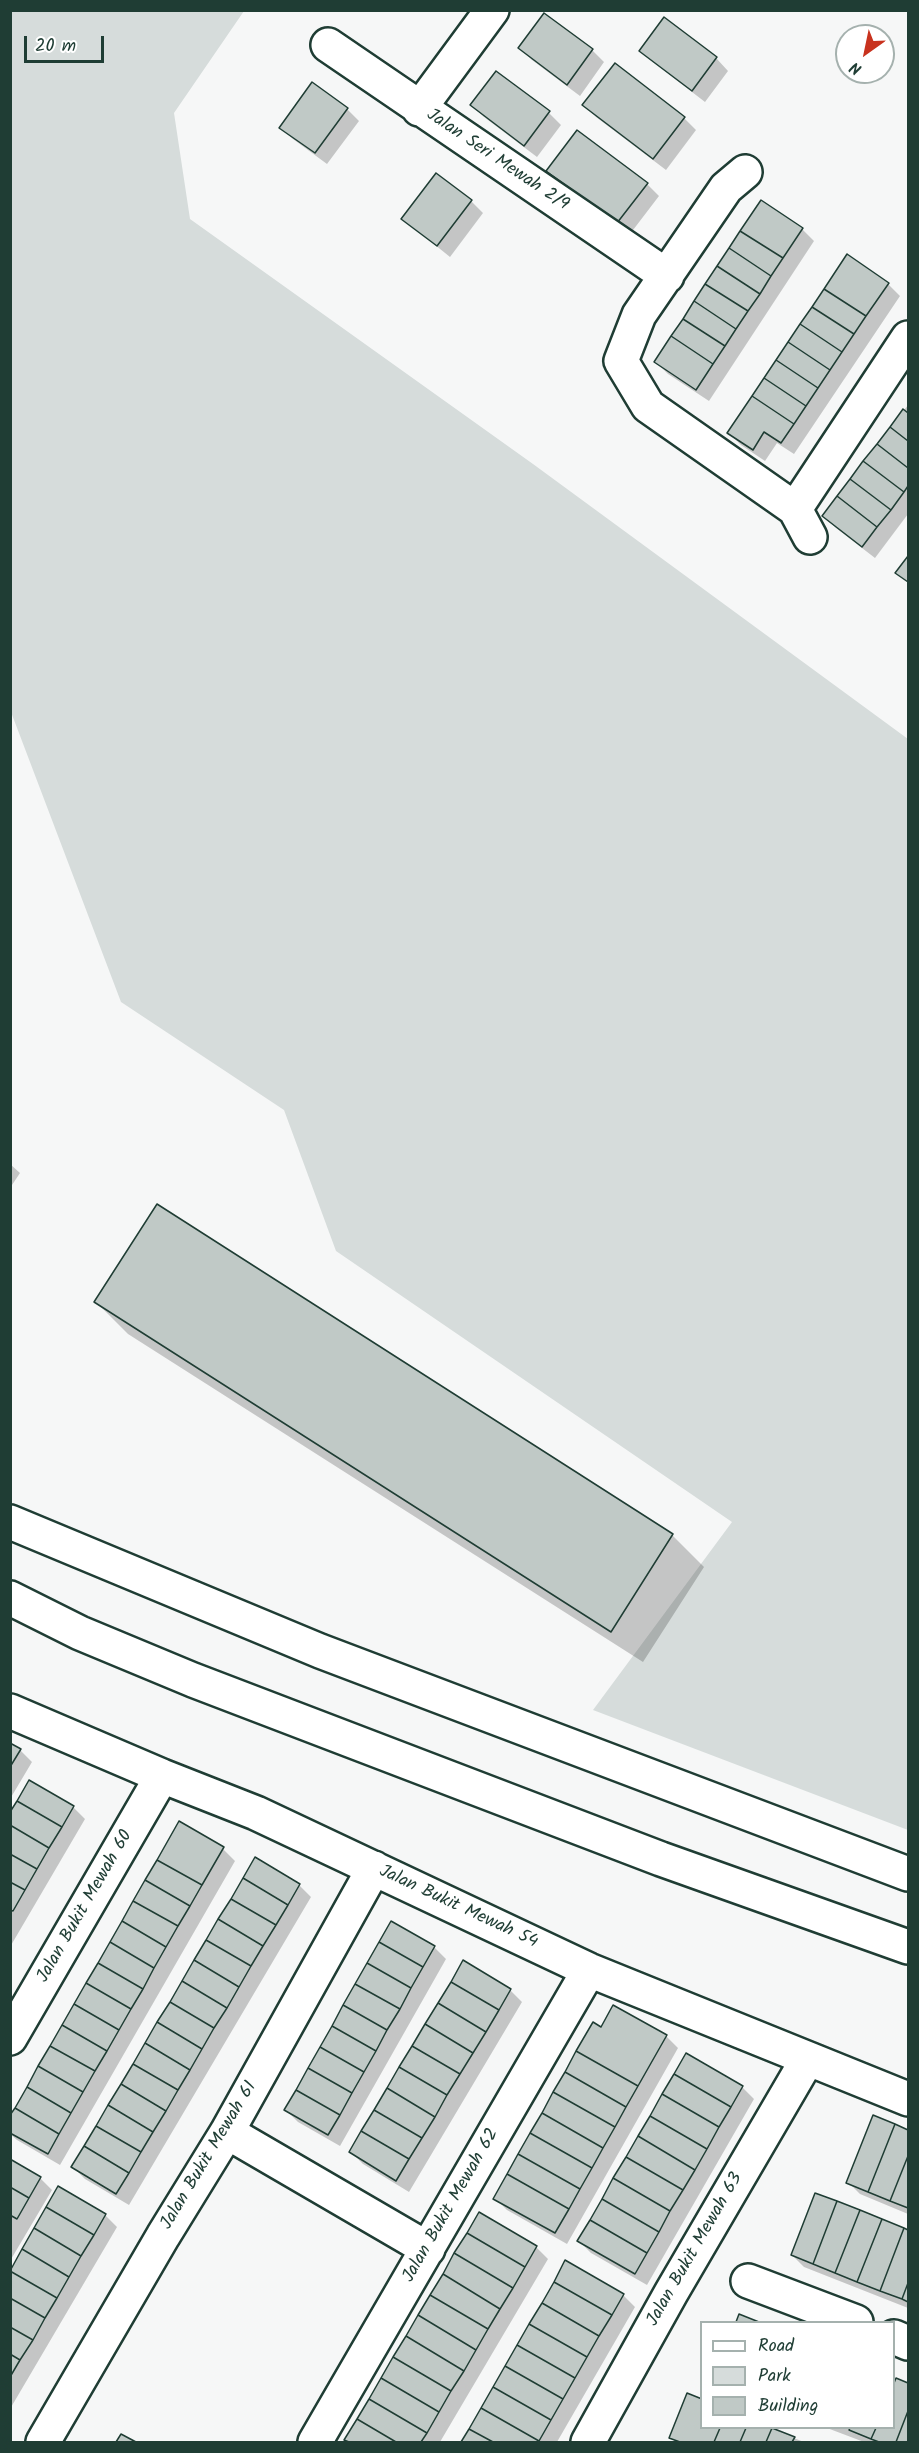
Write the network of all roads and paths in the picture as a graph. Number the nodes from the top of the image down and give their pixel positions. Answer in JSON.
{"nodes":[{"id":1,"x":492,"y":10,"type":"edge"},
{"id":2,"x":328,"y":45,"type":"dead end"},
{"id":3,"x":419,"y":109,"type":"junction"},
{"id":4,"x":745,"y":172,"type":"dead end"},
{"id":5,"x":667,"y":276,"type":"junction"},
{"id":6,"x":909,"y":338,"type":"edge"},
{"id":7,"x":10,"y":1522,"type":"edge"},
{"id":8,"x":10,"y":1598,"type":"edge"},
{"id":9,"x":10,"y":1711,"type":"edge"},
{"id":10,"x":162,"y":1776,"type":"junction"},
{"id":11,"x":374,"y":1868,"type":"junction"},
{"id":12,"x":909,"y":1874,"type":"edge"},
{"id":13,"x":909,"y":1947,"type":"edge"},
{"id":14,"x":589,"y":1970,"type":"junction"},
{"id":15,"x":10,"y":2038,"type":"edge"},
{"id":16,"x":807,"y":2060,"type":"junction"},
{"id":17,"x":909,"y":2099,"type":"edge"},
{"id":18,"x":227,"y":2132,"type":"junction"},
{"id":19,"x":428,"y":2249,"type":"junction"},
{"id":20,"x":748,"y":2281,"type":"dead end"},
{"id":21,"x":853,"y":2321,"type":"edge"},
{"id":22,"x":895,"y":2337,"type":"edge"},
{"id":23,"x":909,"y":2343,"type":"edge"},
{"id":24,"x":43,"y":2442,"type":"edge"},
{"id":25,"x":315,"y":2442,"type":"edge"},
{"id":26,"x":588,"y":2442,"type":"edge"}],
"edges":[{"from":1,"to":3,"type":"main road"},
{"from":2,"to":3,"type":"main road","name":"Jalan Seri Mewah 2/9"},
{"from":3,"to":5,"type":"main road","name":"Jalan Seri Mewah 2/9"},
{"from":4,"to":5,"type":"main road"},
{"from":5,"to":6,"type":"main road"},
{"from":7,"to":12,"type":"main road"},
{"from":8,"to":13,"type":"main road"},
{"from":9,"to":10,"type":"main road","name":"Jalan Bukit Mewah 54"},
{"from":10,"to":11,"type":"main road","name":"Jalan Bukit Mewah 54"},
{"from":10,"to":15,"type":"main road","name":"Jalan Bukit Mewah 60"},
{"from":11,"to":14,"type":"main road","name":"Jalan Bukit Mewah 54"},
{"from":11,"to":18,"type":"main road","name":"Jalan Bukit Mewah 61"},
{"from":14,"to":16,"type":"main road","name":"Jalan Bukit Mewah 54"},
{"from":14,"to":19,"type":"main road","name":"Jalan Bukit Mewah 62"},
{"from":16,"to":17,"type":"main road","name":"Jalan Bukit Mewah 54"},
{"from":16,"to":26,"type":"main road","name":"Jalan Bukit Mewah 63"},
{"from":18,"to":19,"type":"main road"},
{"from":18,"to":24,"type":"main road","name":"Jalan Bukit Mewah 61"},
{"from":19,"to":25,"type":"main road","name":"Jalan Bukit Mewah 62"},
{"from":20,"to":21,"type":"main road"},
{"from":22,"to":23,"type":"main road"}]}
